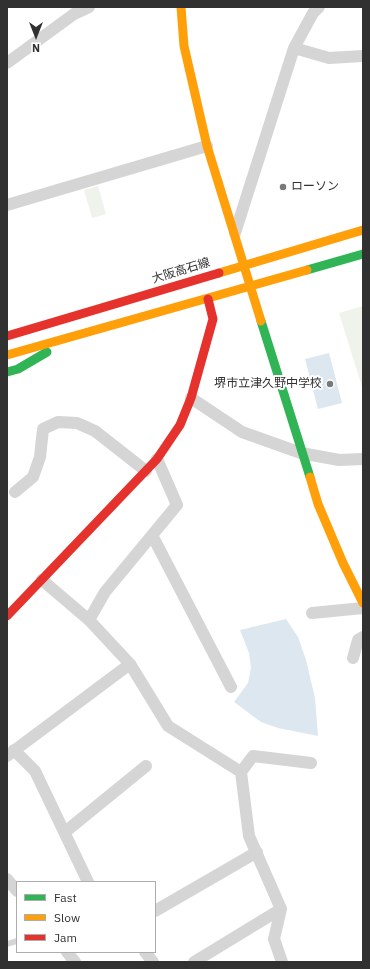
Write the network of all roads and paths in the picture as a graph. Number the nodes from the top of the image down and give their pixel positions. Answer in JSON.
{"nodes":[{"id":1,"x":89,"y":7,"type":"edge"},
{"id":2,"x":181,"y":7,"type":"edge"},
{"id":3,"x":312,"y":9,"type":"edge"},
{"id":4,"x":294,"y":48,"type":"junction"},
{"id":5,"x":363,"y":56,"type":"edge"},
{"id":6,"x":7,"y":63,"type":"edge"},
{"id":7,"x":207,"y":146,"type":"junction"},
{"id":8,"x":7,"y":205,"type":"edge"},
{"id":9,"x":363,"y":230,"type":"edge"},
{"id":10,"x":235,"y":233,"type":"junction"},
{"id":11,"x":363,"y":254,"type":"edge"},
{"id":12,"x":244,"y":264,"type":"junction"},
{"id":13,"x":250,"y":287,"type":"junction"},
{"id":14,"x":208,"y":299,"type":"junction"},
{"id":15,"x":52,"y":314,"type":"dead end"},
{"id":16,"x":71,"y":316,"type":"junction"},
{"id":17,"x":7,"y":336,"type":"edge"},
{"id":18,"x":75,"y":336,"type":"junction"},
{"id":19,"x":7,"y":355,"type":"edge"},
{"id":20,"x":7,"y":372,"type":"edge"},
{"id":21,"x":191,"y":398,"type":"junction"},
{"id":22,"x":302,"y":453,"type":"junction"},
{"id":23,"x":157,"y":459,"type":"junction"},
{"id":24,"x":363,"y":459,"type":"edge"},
{"id":25,"x":146,"y":471,"type":"junction"},
{"id":26,"x":15,"y":492,"type":"dead end"},
{"id":27,"x":152,"y":535,"type":"junction"},
{"id":28,"x":42,"y":580,"type":"junction"},
{"id":29,"x":363,"y":602,"type":"edge"},
{"id":30,"x":363,"y":608,"type":"edge"},
{"id":31,"x":312,"y":613,"type":"dead end"},
{"id":32,"x":7,"y":616,"type":"edge"},
{"id":33,"x":90,"y":620,"type":"junction"},
{"id":34,"x":363,"y":637,"type":"edge"},
{"id":35,"x":353,"y":658,"type":"dead end"},
{"id":36,"x":130,"y":664,"type":"junction"},
{"id":37,"x":231,"y":687,"type":"dead end"},
{"id":38,"x":10,"y":753,"type":"edge"},
{"id":39,"x":311,"y":763,"type":"dead end"},
{"id":40,"x":146,"y":766,"type":"dead end"},
{"id":41,"x":241,"y":772,"type":"junction"},
{"id":42,"x":65,"y":832,"type":"junction"},
{"id":43,"x":257,"y":852,"type":"junction"},
{"id":44,"x":7,"y":879,"type":"edge"},
{"id":45,"x":88,"y":881,"type":"edge"},
{"id":46,"x":16,"y":890,"type":"edge"},
{"id":47,"x":281,"y":909,"type":"junction"},
{"id":48,"x":156,"y":910,"type":"edge"},
{"id":49,"x":146,"y":953,"type":"edge"},
{"id":50,"x":199,"y":961,"type":"edge"},
{"id":51,"x":153,"y":962,"type":"edge"},
{"id":52,"x":282,"y":962,"type":"edge"}],
"edges":[{"from":1,"to":6,"type":"street"},
{"from":2,"to":7,"type":"street"},
{"from":3,"to":4,"type":"street"},
{"from":4,"to":5,"type":"street"},
{"from":4,"to":10,"type":"street"},
{"from":7,"to":8,"type":"street"},
{"from":7,"to":10,"type":"street"},
{"from":9,"to":12,"type":"street","name":"大阪高石線"},
{"from":10,"to":12,"type":"street"},
{"from":11,"to":13,"type":"street"},
{"from":12,"to":13,"type":"street"},
{"from":12,"to":16,"type":"street","name":"大阪高石線"},
{"from":13,"to":14,"type":"street"},
{"from":13,"to":22,"type":"street"},
{"from":14,"to":18,"type":"street"},
{"from":14,"to":21,"type":"street"},
{"from":15,"to":16,"type":"street"},
{"from":16,"to":17,"type":"street","name":"大阪高石線"},
{"from":18,"to":19,"type":"street"},
{"from":18,"to":20,"type":"street"},
{"from":21,"to":22,"type":"street"},
{"from":21,"to":23,"type":"street"},
{"from":22,"to":24,"type":"street"},
{"from":22,"to":29,"type":"street"},
{"from":23,"to":25,"type":"street"},
{"from":23,"to":27,"type":"street"},
{"from":25,"to":26,"type":"street"},
{"from":25,"to":28,"type":"street"},
{"from":27,"to":33,"type":"street"},
{"from":27,"to":37,"type":"street"},
{"from":28,"to":32,"type":"street"},
{"from":28,"to":33,"type":"street"},
{"from":30,"to":31,"type":"street"},
{"from":33,"to":36,"type":"street"},
{"from":34,"to":35,"type":"street"},
{"from":36,"to":38,"type":"street"},
{"from":36,"to":41,"type":"street"},
{"from":38,"to":42,"type":"street"},
{"from":39,"to":41,"type":"street"},
{"from":40,"to":42,"type":"street"},
{"from":41,"to":43,"type":"street"},
{"from":42,"to":45,"type":"street"},
{"from":43,"to":47,"type":"street"},
{"from":43,"to":48,"type":"street"},
{"from":44,"to":46,"type":"street"},
{"from":47,"to":50,"type":"street"},
{"from":47,"to":52,"type":"street"},
{"from":49,"to":51,"type":"street"}]}
